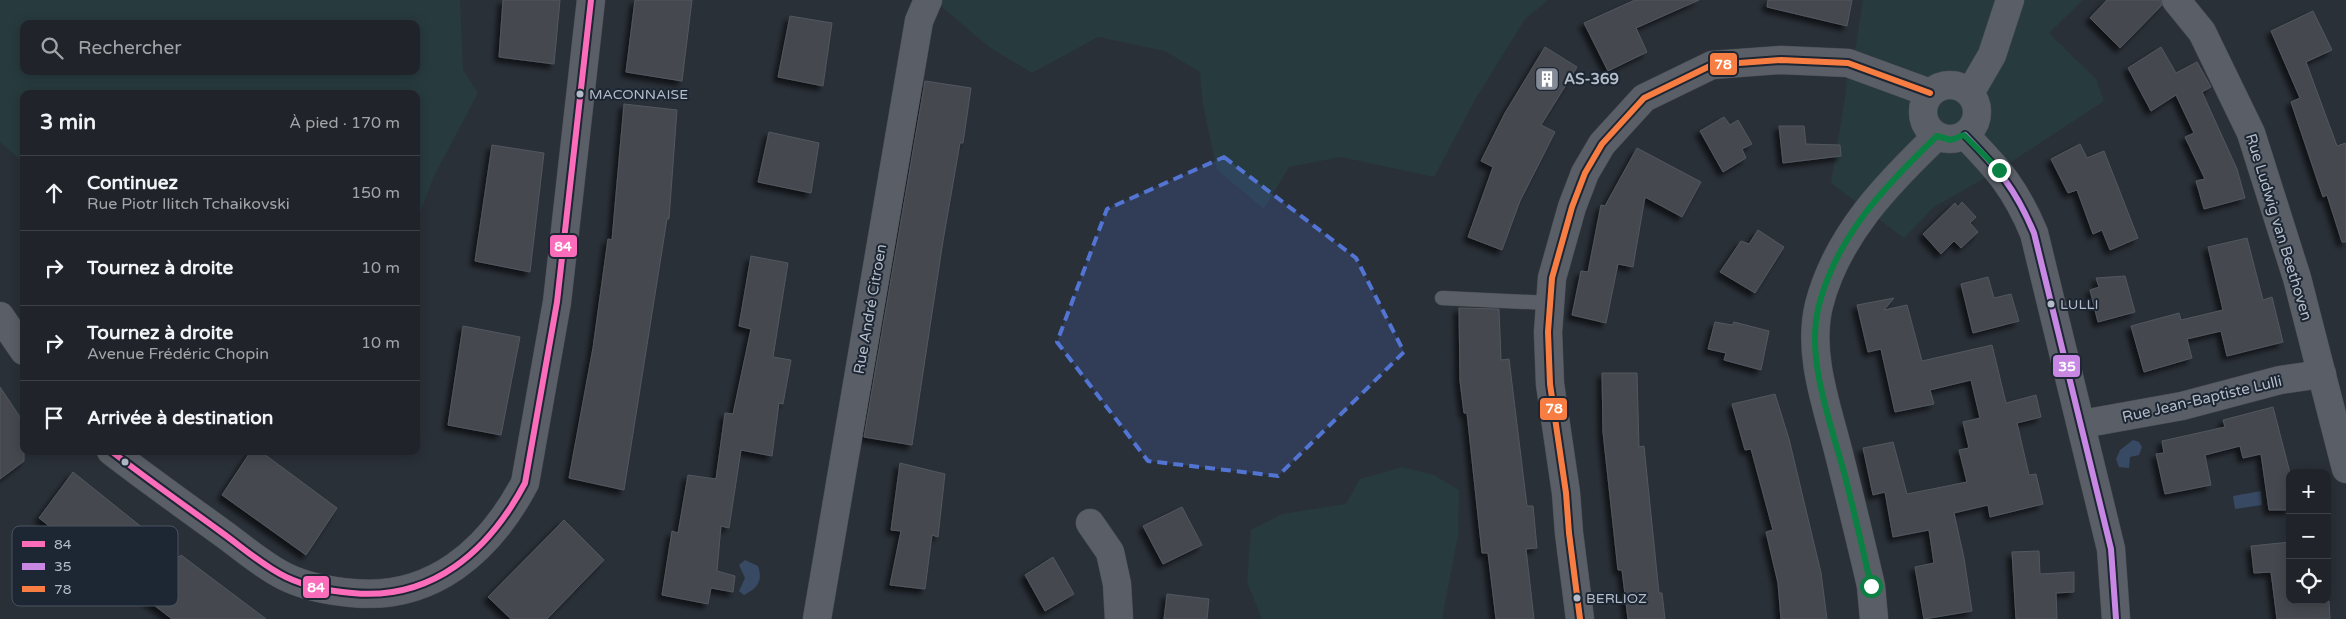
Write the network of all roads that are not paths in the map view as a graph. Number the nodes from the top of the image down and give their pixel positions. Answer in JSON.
{"nodes":[{"id":1,"x":591,"y":0,"type":"edge"},
{"id":2,"x":928,"y":0,"type":"edge"},
{"id":3,"x":2010,"y":0,"type":"edge"},
{"id":4,"x":2176,"y":0,"type":"edge"},
{"id":5,"x":1930,"y":93,"type":"junction"},
{"id":6,"x":1970,"y":93,"type":"junction"},
{"id":7,"x":1964,"y":135,"type":"junction"},
{"id":8,"x":1937,"y":136,"type":"junction"},
{"id":9,"x":1442,"y":298,"type":"dead end"},
{"id":10,"x":1550,"y":303,"type":"junction"},
{"id":11,"x":0,"y":316,"type":"edge"},
{"id":12,"x":20,"y":345,"type":"edge"},
{"id":13,"x":2322,"y":374,"type":"junction"},
{"id":14,"x":2082,"y":424,"type":"junction"},
{"id":15,"x":117,"y":455,"type":"edge"},
{"id":16,"x":2346,"y":470,"type":"edge"},
{"id":17,"x":1090,"y":522,"type":"dead end"},
{"id":18,"x":817,"y":619,"type":"edge"},
{"id":19,"x":1119,"y":619,"type":"edge"},
{"id":20,"x":1580,"y":619,"type":"edge"},
{"id":21,"x":1874,"y":619,"type":"edge"},
{"id":22,"x":2116,"y":619,"type":"edge"}],
"edges":[{"from":1,"to":15,"type":"street"},
{"from":2,"to":18,"type":"street","name":"Rue André Citroen"},
{"from":3,"to":6,"type":"street"},
{"from":4,"to":13,"type":"street","name":"Rue Ludwig van Beethoven"},
{"from":5,"to":6,"type":"street"},
{"from":5,"to":8,"type":"street"},
{"from":5,"to":10,"type":"street"},
{"from":6,"to":7,"type":"street"},
{"from":7,"to":8,"type":"street"},
{"from":7,"to":14,"type":"street"},
{"from":8,"to":21,"type":"street"},
{"from":9,"to":10,"type":"lane"},
{"from":10,"to":20,"type":"street"},
{"from":11,"to":12,"type":"street"},
{"from":13,"to":14,"type":"street","name":"Rue Jean-Baptiste Lulli"},
{"from":13,"to":16,"type":"street","name":"Rue Ludwig van Beethoven"},
{"from":14,"to":22,"type":"street"},
{"from":17,"to":19,"type":"street"}]}
